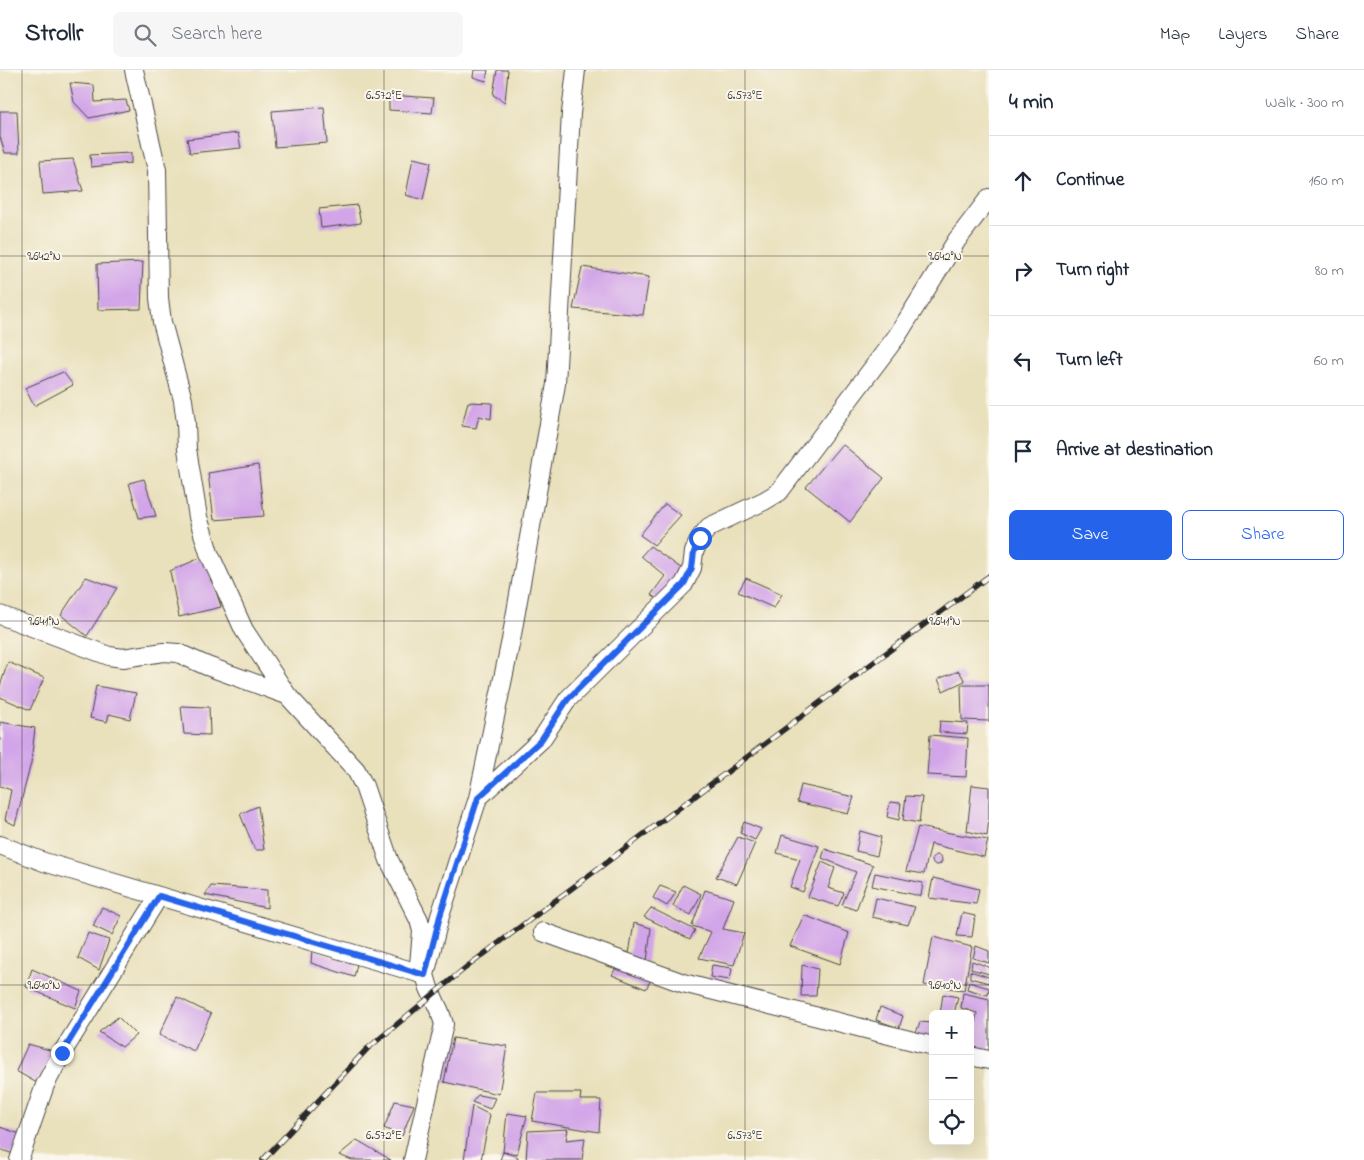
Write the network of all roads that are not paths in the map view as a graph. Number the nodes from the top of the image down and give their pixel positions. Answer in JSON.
{"nodes":[{"id":1,"x":134,"y":70,"type":"edge"},
{"id":2,"x":576,"y":70,"type":"edge"},
{"id":3,"x":989,"y":198,"type":"edge"},
{"id":4,"x":0,"y":614,"type":"edge"},
{"id":5,"x":287,"y":695,"type":"junction"},
{"id":6,"x":478,"y":798,"type":"junction"},
{"id":7,"x":0,"y":845,"type":"edge"},
{"id":8,"x":159,"y":896,"type":"junction"},
{"id":9,"x":543,"y":932,"type":"dead end"},
{"id":10,"x":422,"y":973,"type":"junction"},
{"id":11,"x":929,"y":1045,"type":"edge"},
{"id":12,"x":974,"y":1057,"type":"edge"},
{"id":13,"x":989,"y":1060,"type":"edge"},
{"id":14,"x":18,"y":1160,"type":"edge"},
{"id":15,"x":413,"y":1160,"type":"edge"}],
"edges":[{"from":1,"to":5,"type":"street"},
{"from":2,"to":6,"type":"street"},
{"from":3,"to":6,"type":"street"},
{"from":4,"to":5,"type":"street"},
{"from":5,"to":10,"type":"street"},
{"from":6,"to":10,"type":"street"},
{"from":7,"to":8,"type":"street"},
{"from":8,"to":10,"type":"street"},
{"from":8,"to":14,"type":"street"},
{"from":9,"to":11,"type":"street"},
{"from":10,"to":15,"type":"street"},
{"from":12,"to":13,"type":"street"}]}
